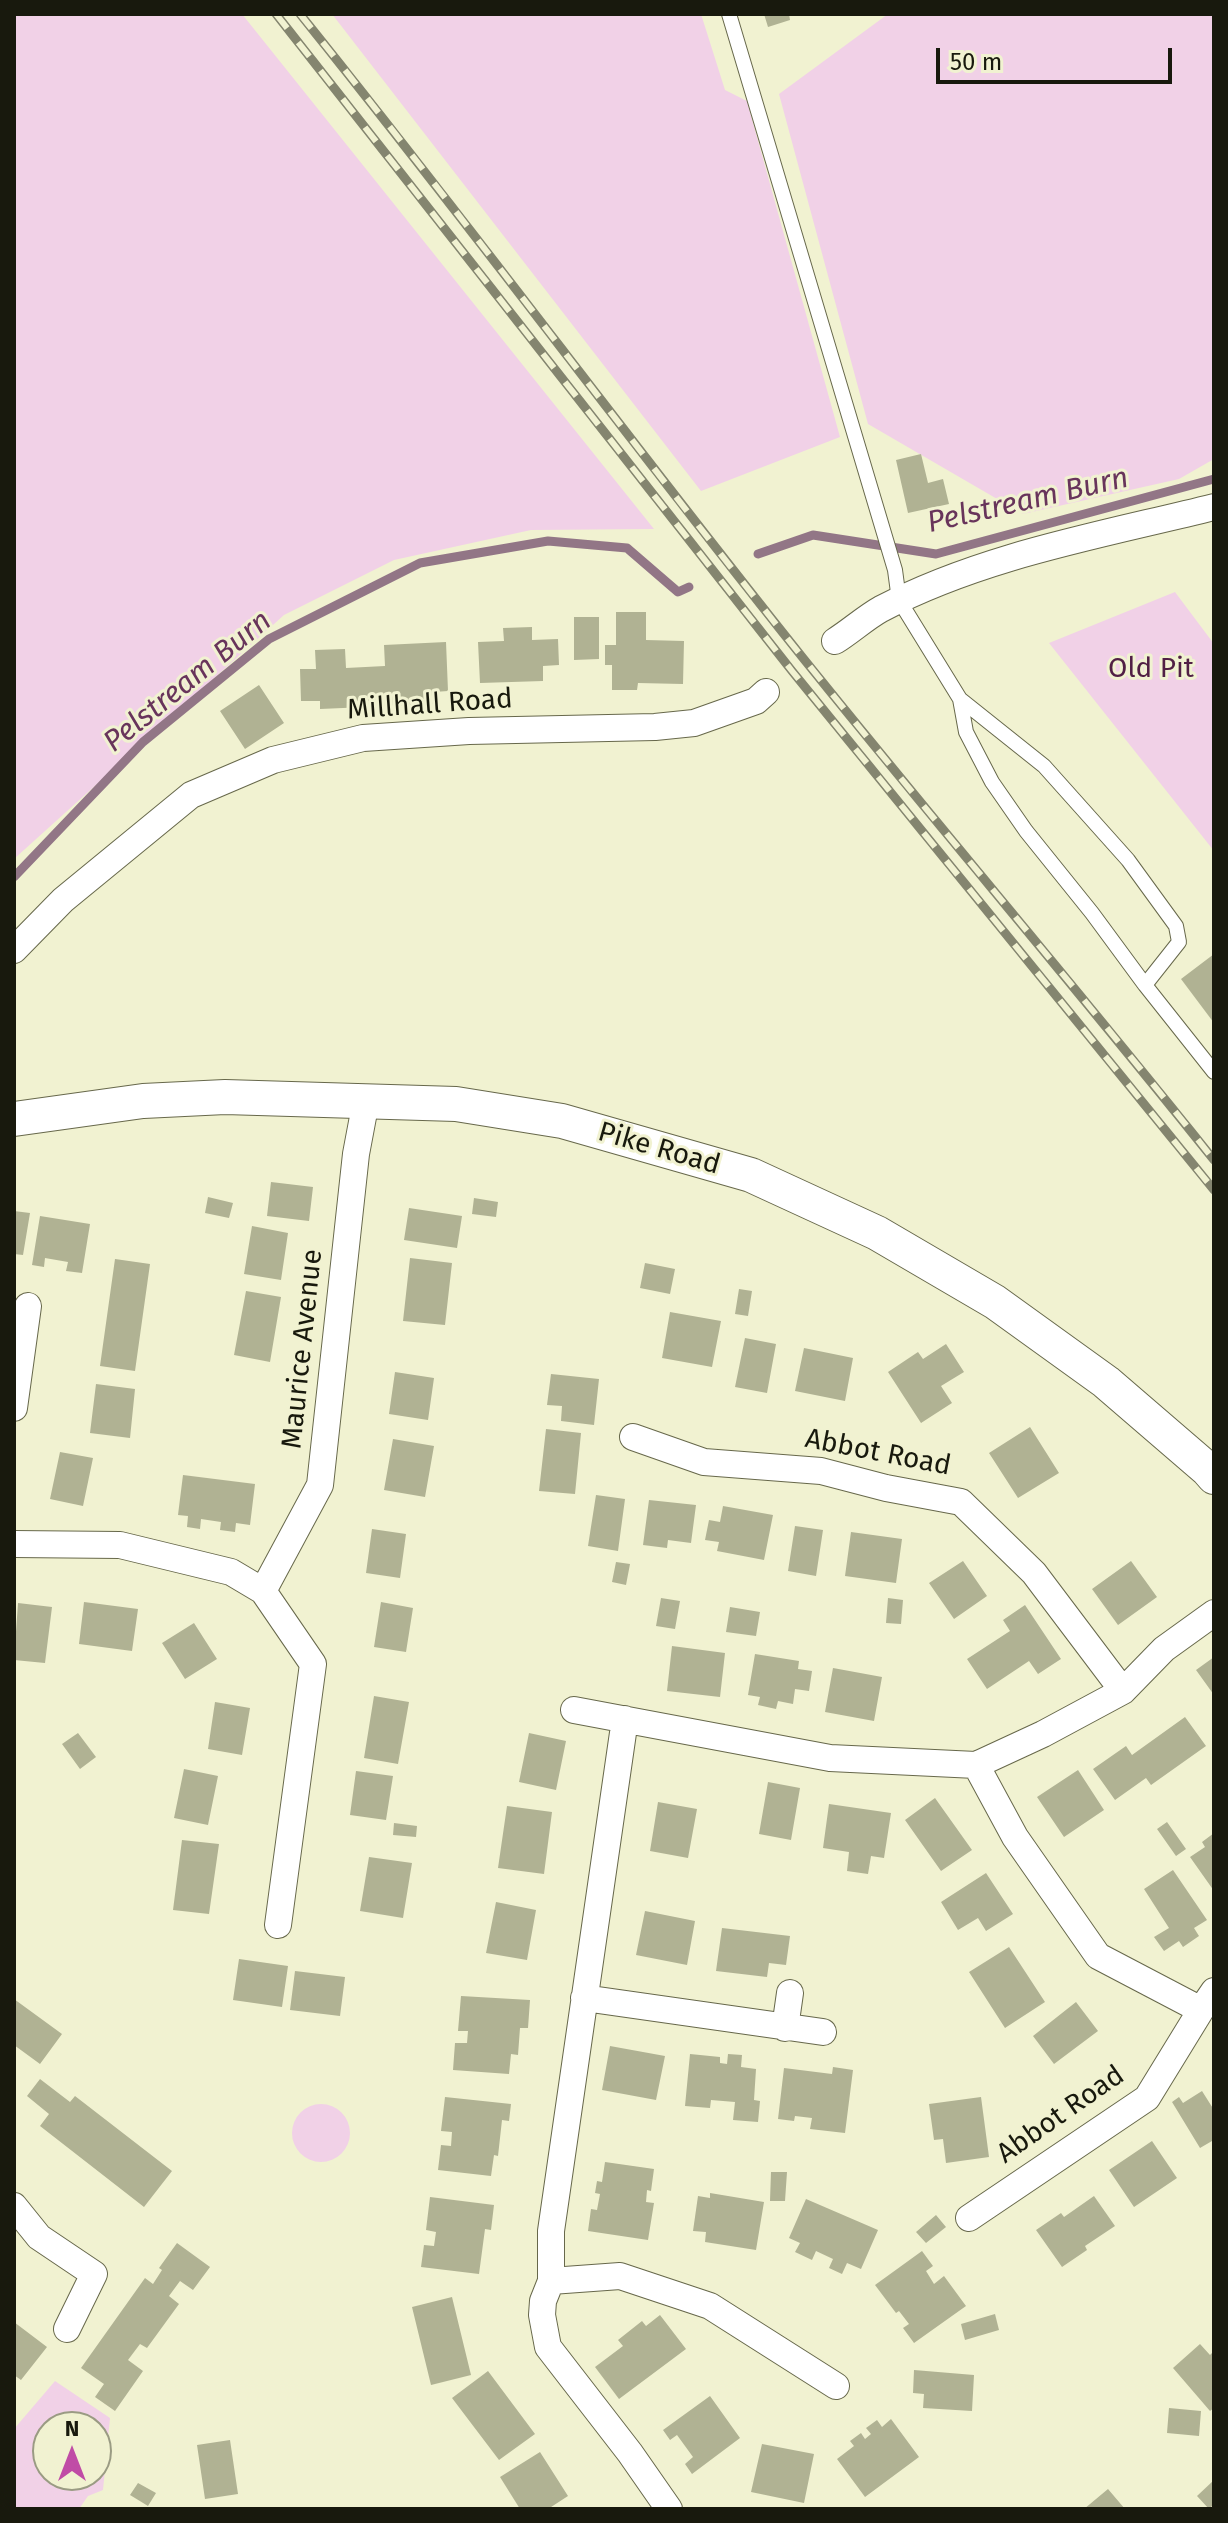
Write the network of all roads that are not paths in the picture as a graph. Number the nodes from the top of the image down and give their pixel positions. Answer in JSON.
{"nodes":[{"id":1,"x":729,"y":14,"type":"edge"},
{"id":2,"x":1214,"y":507,"type":"edge"},
{"id":3,"x":899,"y":600,"type":"junction"},
{"id":4,"x":835,"y":641,"type":"dead end"},
{"id":5,"x":766,"y":692,"type":"dead end"},
{"id":6,"x":960,"y":699,"type":"junction"},
{"id":7,"x":14,"y":950,"type":"edge"},
{"id":8,"x":1145,"y":985,"type":"junction"},
{"id":9,"x":1214,"y":1072,"type":"edge"},
{"id":10,"x":366,"y":1101,"type":"junction"},
{"id":11,"x":14,"y":1119,"type":"edge"},
{"id":12,"x":28,"y":1306,"type":"dead end"},
{"id":13,"x":14,"y":1408,"type":"edge"},
{"id":14,"x":633,"y":1437,"type":"dead end"},
{"id":15,"x":1214,"y":1477,"type":"edge"},
{"id":16,"x":14,"y":1544,"type":"edge"},
{"id":17,"x":263,"y":1591,"type":"junction"},
{"id":18,"x":1214,"y":1613,"type":"edge"},
{"id":19,"x":1123,"y":1691,"type":"junction"},
{"id":20,"x":574,"y":1710,"type":"dead end"},
{"id":21,"x":625,"y":1719,"type":"junction"},
{"id":22,"x":976,"y":1765,"type":"junction"},
{"id":23,"x":278,"y":1925,"type":"dead end"},
{"id":24,"x":790,"y":1993,"type":"dead end"},
{"id":25,"x":584,"y":1998,"type":"junction"},
{"id":26,"x":1207,"y":2001,"type":"edge"},
{"id":27,"x":785,"y":2028,"type":"junction"},
{"id":28,"x":823,"y":2032,"type":"dead end"},
{"id":29,"x":14,"y":2206,"type":"edge"},
{"id":30,"x":969,"y":2218,"type":"dead end"},
{"id":31,"x":551,"y":2281,"type":"junction"},
{"id":32,"x":67,"y":2329,"type":"dead end"},
{"id":33,"x":836,"y":2386,"type":"dead end"},
{"id":34,"x":669,"y":2509,"type":"edge"}],
"edges":[{"from":1,"to":3,"type":"lane"},
{"from":2,"to":3,"type":"street"},
{"from":3,"to":4,"type":"street"},
{"from":3,"to":6,"type":"lane"},
{"from":5,"to":7,"type":"street","name":"Millhall Road"},
{"from":6,"to":8,"type":"lane"},
{"from":6,"to":8,"type":"lane"},
{"from":8,"to":9,"type":"lane"},
{"from":10,"to":11,"type":"street","name":"Pike Road"},
{"from":10,"to":15,"type":"street","name":"Pike Road"},
{"from":10,"to":17,"type":"street","name":"Maurice Avenue"},
{"from":12,"to":13,"type":"street"},
{"from":14,"to":19,"type":"street","name":"Abbot Road"},
{"from":16,"to":17,"type":"street"},
{"from":17,"to":23,"type":"street"},
{"from":18,"to":19,"type":"street"},
{"from":19,"to":22,"type":"street"},
{"from":20,"to":21,"type":"street"},
{"from":21,"to":22,"type":"street"},
{"from":21,"to":25,"type":"street"},
{"from":22,"to":26,"type":"street","name":"Abbot Road"},
{"from":24,"to":27,"type":"street"},
{"from":25,"to":27,"type":"street"},
{"from":25,"to":31,"type":"street"},
{"from":26,"to":30,"type":"street","name":"Abbot Road"},
{"from":27,"to":28,"type":"street"},
{"from":29,"to":32,"type":"street"},
{"from":31,"to":33,"type":"street"},
{"from":31,"to":34,"type":"street"}]}
